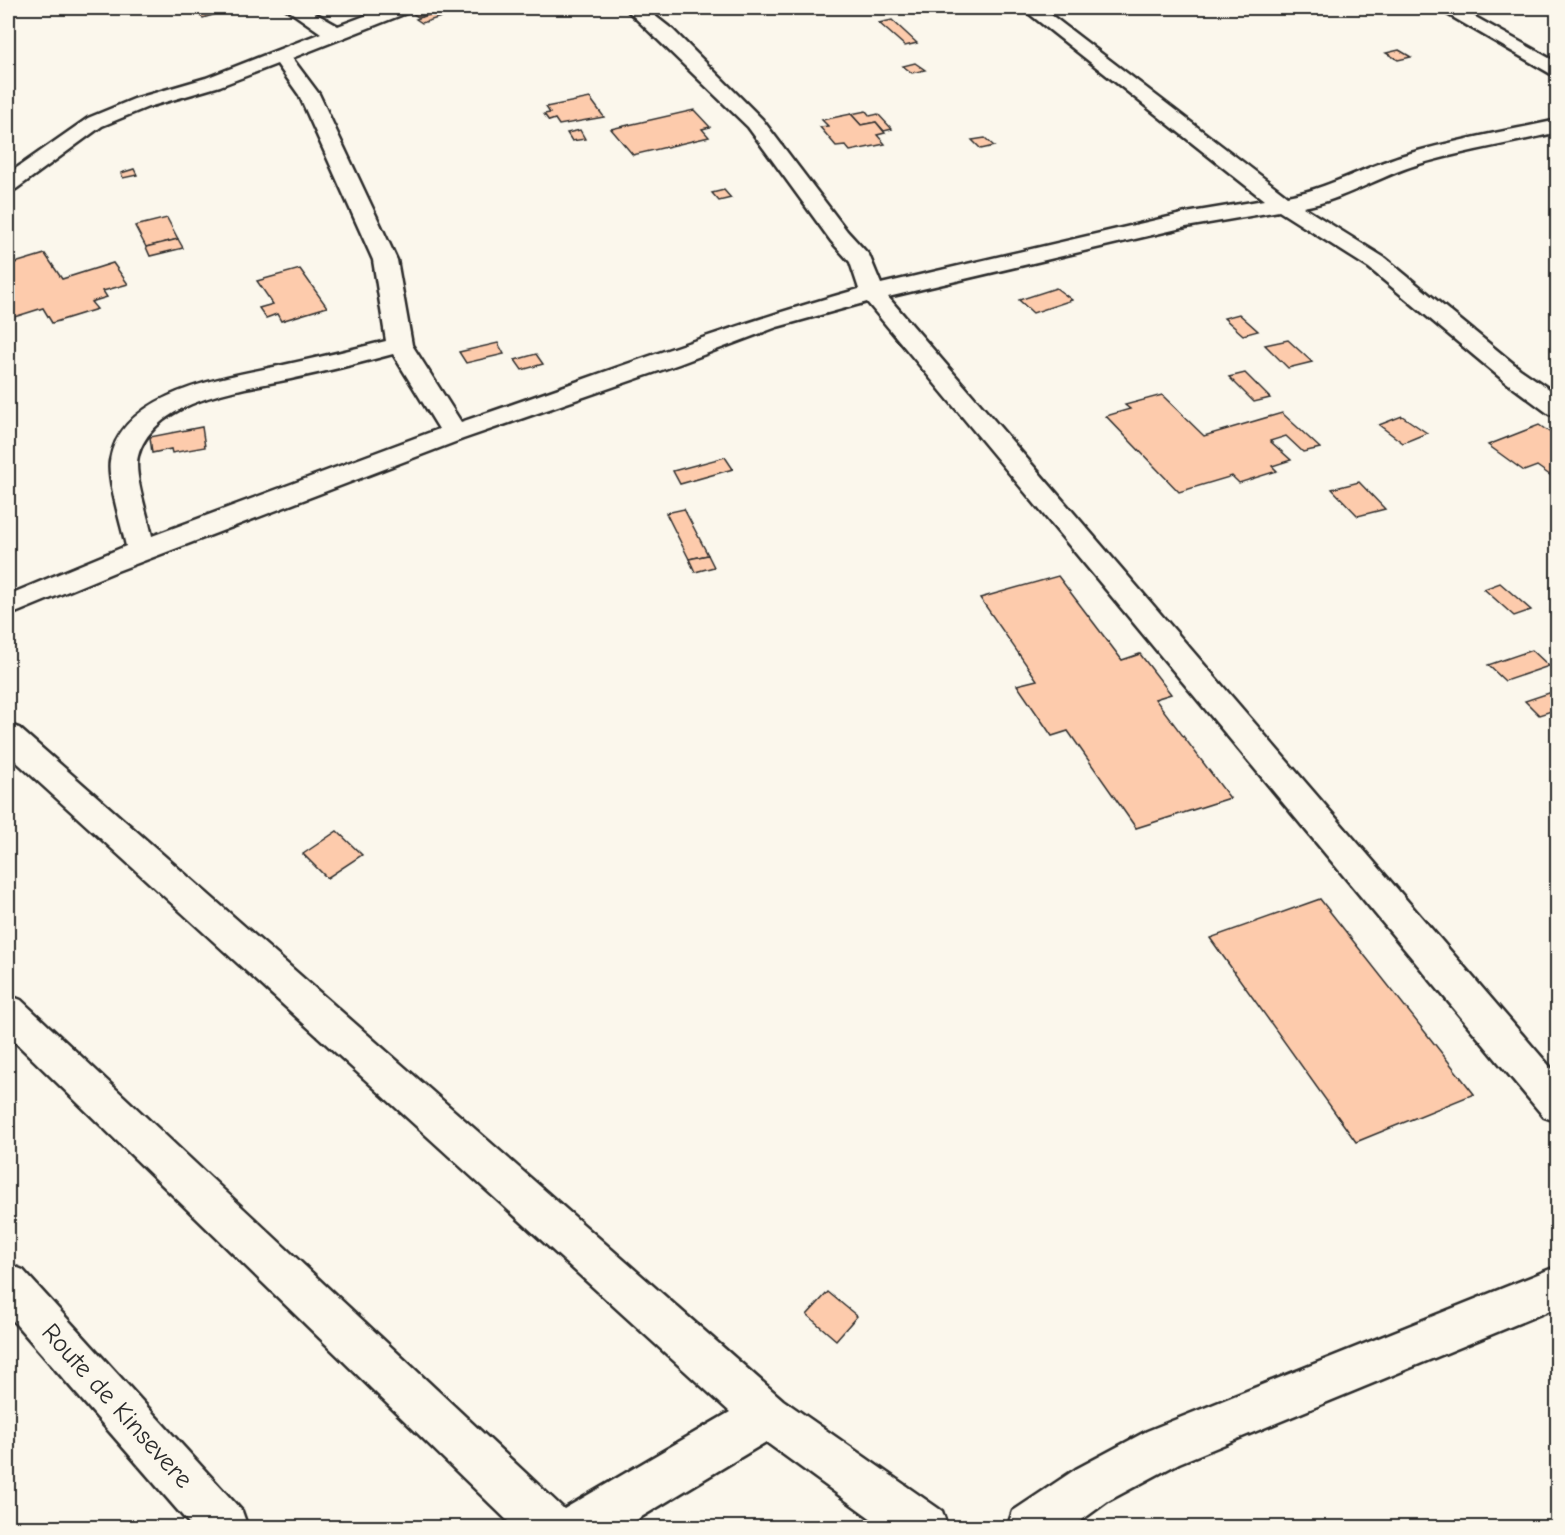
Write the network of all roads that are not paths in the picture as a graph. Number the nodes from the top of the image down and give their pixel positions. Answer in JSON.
{"nodes":[{"id":1,"x":294,"y":8,"type":"edge"},
{"id":2,"x":402,"y":8,"type":"edge"},
{"id":3,"x":634,"y":8,"type":"edge"},
{"id":4,"x":1031,"y":8,"type":"edge"},
{"id":5,"x":1446,"y":8,"type":"edge"},
{"id":6,"x":337,"y":34,"type":"junction"},
{"id":7,"x":281,"y":56,"type":"junction"},
{"id":8,"x":1557,"y":72,"type":"edge"},
{"id":9,"x":1557,"y":126,"type":"edge"},
{"id":10,"x":8,"y":184,"type":"edge"},
{"id":11,"x":1285,"y":205,"type":"junction"},
{"id":12,"x":872,"y":293,"type":"junction"},
{"id":13,"x":399,"y":345,"type":"junction"},
{"id":14,"x":1557,"y":408,"type":"edge"},
{"id":15,"x":454,"y":433,"type":"junction"},
{"id":16,"x":141,"y":552,"type":"junction"},
{"id":17,"x":8,"y":606,"type":"edge"},
{"id":18,"x":8,"y":736,"type":"edge"},
{"id":19,"x":8,"y":1011,"type":"edge"},
{"id":20,"x":1557,"y":1105,"type":"edge"},
{"id":21,"x":8,"y":1284,"type":"edge"},
{"id":22,"x":1557,"y":1286,"type":"edge"},
{"id":23,"x":767,"y":1416,"type":"junction"},
{"id":24,"x":219,"y":1524,"type":"edge"},
{"id":25,"x":549,"y":1527,"type":"edge"},
{"id":26,"x":577,"y":1527,"type":"edge"},
{"id":27,"x":925,"y":1527,"type":"edge"},
{"id":28,"x":1030,"y":1527,"type":"edge"}],
"edges":[{"from":1,"to":6,"type":"street"},
{"from":2,"to":6,"type":"street"},
{"from":3,"to":12,"type":"street"},
{"from":4,"to":11,"type":"street"},
{"from":5,"to":8,"type":"street"},
{"from":6,"to":7,"type":"street"},
{"from":7,"to":10,"type":"street"},
{"from":7,"to":13,"type":"street"},
{"from":9,"to":11,"type":"street"},
{"from":11,"to":12,"type":"street"},
{"from":11,"to":14,"type":"street"},
{"from":12,"to":15,"type":"street"},
{"from":12,"to":20,"type":"street"},
{"from":13,"to":15,"type":"street"},
{"from":13,"to":16,"type":"street"},
{"from":15,"to":16,"type":"street"},
{"from":16,"to":17,"type":"street"},
{"from":18,"to":23,"type":"street"},
{"from":19,"to":25,"type":"street"},
{"from":21,"to":24,"type":"street","name":"Route de Kinsevere"},
{"from":22,"to":28,"type":"street"},
{"from":23,"to":26,"type":"street"},
{"from":23,"to":27,"type":"street"}]}
